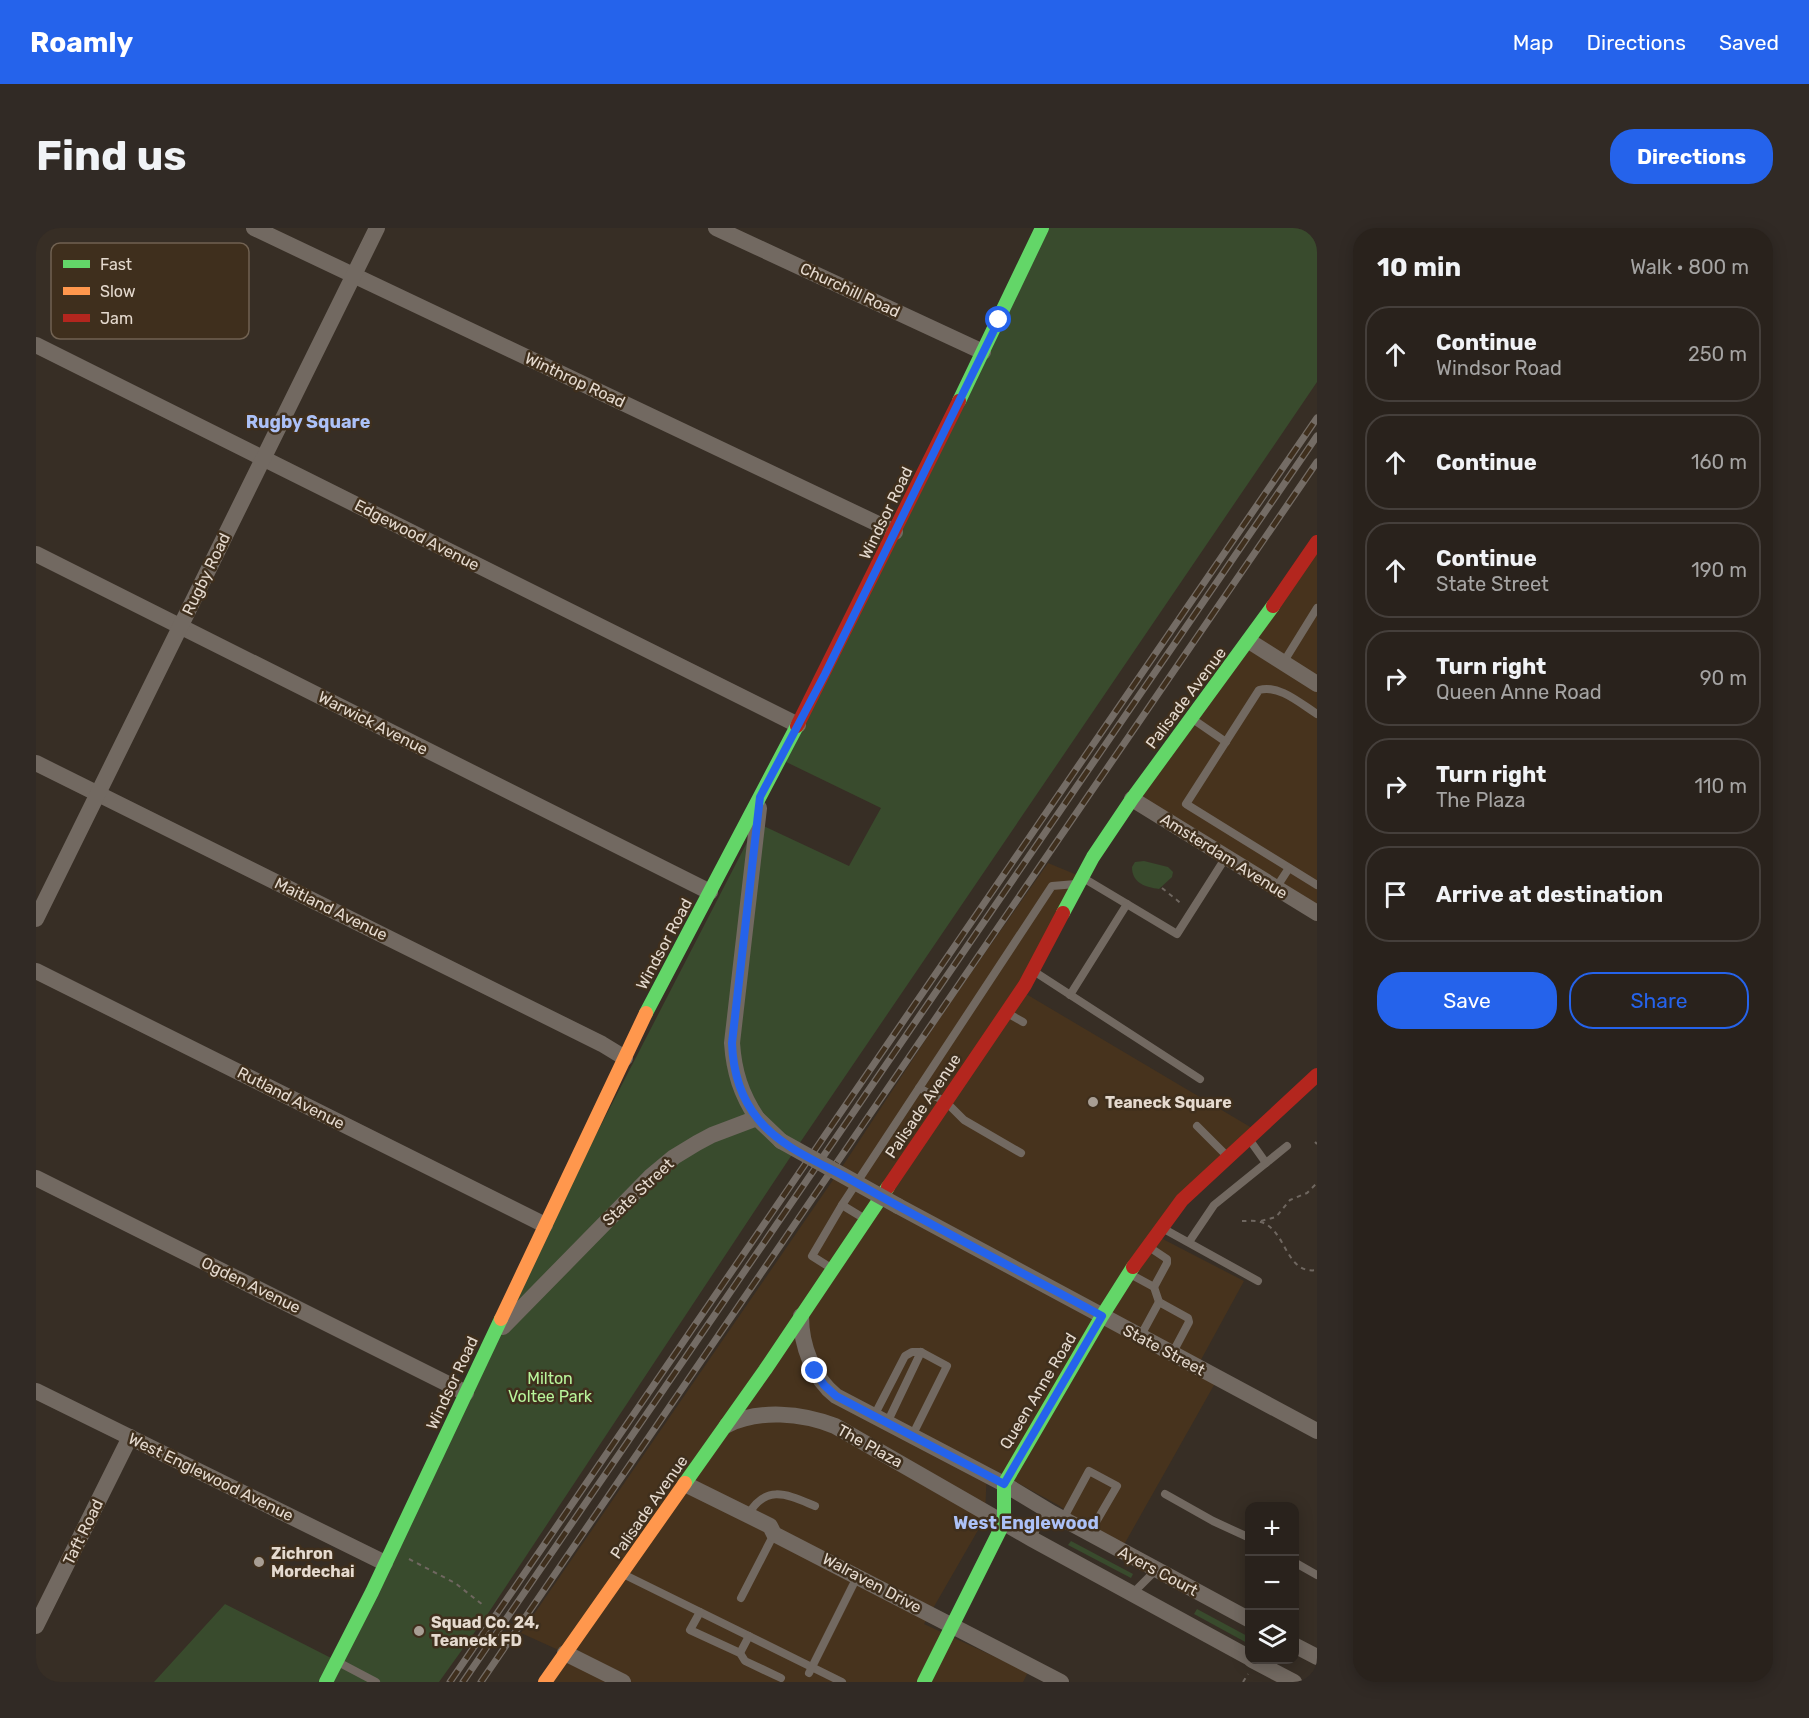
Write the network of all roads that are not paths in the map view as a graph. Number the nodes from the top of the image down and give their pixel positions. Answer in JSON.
{"nodes":[{"id":1,"x":254,"y":228,"type":"edge"},
{"id":2,"x":377,"y":228,"type":"edge"},
{"id":3,"x":716,"y":228,"type":"edge"},
{"id":4,"x":1042,"y":228,"type":"edge"},
{"id":5,"x":354,"y":275,"type":"junction"},
{"id":6,"x":36,"y":345,"type":"edge"},
{"id":7,"x":983,"y":352,"type":"junction"},
{"id":8,"x":263,"y":458,"type":"junction"},
{"id":9,"x":895,"y":532,"type":"junction"},
{"id":10,"x":1317,"y":542,"type":"edge"},
{"id":11,"x":36,"y":554,"type":"edge"},
{"id":12,"x":1317,"y":608,"type":"edge"},
{"id":13,"x":180,"y":626,"type":"junction"},
{"id":14,"x":1249,"y":641,"type":"junction"},
{"id":15,"x":1283,"y":663,"type":"junction"},
{"id":16,"x":1317,"y":684,"type":"edge"},
{"id":17,"x":1317,"y":714,"type":"edge"},
{"id":18,"x":1191,"y":719,"type":"junction"},
{"id":19,"x":798,"y":725,"type":"junction"},
{"id":20,"x":1226,"y":742,"type":"junction"},
{"id":21,"x":36,"y":763,"type":"edge"},
{"id":22,"x":98,"y":794,"type":"junction"},
{"id":23,"x":760,"y":797,"type":"junction"},
{"id":24,"x":1132,"y":799,"type":"junction"},
{"id":25,"x":1226,"y":857,"type":"junction"},
{"id":26,"x":1289,"y":868,"type":"junction"},
{"id":27,"x":1080,"y":881,"type":"junction"},
{"id":28,"x":1317,"y":885,"type":"edge"},
{"id":29,"x":1276,"y":888,"type":"junction"},
{"id":30,"x":710,"y":892,"type":"junction"},
{"id":31,"x":1127,"y":904,"type":"junction"},
{"id":32,"x":1317,"y":913,"type":"edge"},
{"id":33,"x":36,"y":919,"type":"edge"},
{"id":34,"x":1032,"y":970,"type":"junction"},
{"id":35,"x":36,"y":971,"type":"edge"},
{"id":36,"x":1070,"y":995,"type":"junction"},
{"id":37,"x":1006,"y":1012,"type":"junction"},
{"id":38,"x":1023,"y":1022,"type":"dead end"},
{"id":39,"x":625,"y":1058,"type":"junction"},
{"id":40,"x":1317,"y":1075,"type":"edge"},
{"id":41,"x":1200,"y":1079,"type":"dead end"},
{"id":42,"x":920,"y":1088,"type":"junction"},
{"id":43,"x":946,"y":1102,"type":"junction"},
{"id":44,"x":757,"y":1118,"type":"junction"},
{"id":45,"x":1197,"y":1126,"type":"dead end"},
{"id":46,"x":1248,"y":1139,"type":"junction"},
{"id":47,"x":1287,"y":1146,"type":"dead end"},
{"id":48,"x":1021,"y":1153,"type":"dead end"},
{"id":49,"x":1228,"y":1158,"type":"junction"},
{"id":50,"x":1266,"y":1163,"type":"junction"},
{"id":51,"x":36,"y":1178,"type":"edge"},
{"id":52,"x":842,"y":1205,"type":"junction"},
{"id":53,"x":867,"y":1220,"type":"junction"},
{"id":54,"x":545,"y":1225,"type":"junction"},
{"id":55,"x":1161,"y":1227,"type":"junction"},
{"id":56,"x":1189,"y":1242,"type":"junction"},
{"id":57,"x":1147,"y":1246,"type":"junction"},
{"id":58,"x":833,"y":1270,"type":"junction"},
{"id":59,"x":1129,"y":1274,"type":"junction"},
{"id":60,"x":1258,"y":1281,"type":"dead end"},
{"id":61,"x":1154,"y":1287,"type":"junction"},
{"id":62,"x":1160,"y":1302,"type":"junction"},
{"id":63,"x":801,"y":1316,"type":"junction"},
{"id":64,"x":1102,"y":1316,"type":"junction"},
{"id":65,"x":1140,"y":1336,"type":"junction"},
{"id":66,"x":490,"y":1341,"type":"junction"},
{"id":67,"x":921,"y":1352,"type":"junction"},
{"id":68,"x":1172,"y":1354,"type":"junction"},
{"id":69,"x":36,"y":1391,"type":"edge"},
{"id":70,"x":466,"y":1392,"type":"junction"},
{"id":71,"x":880,"y":1419,"type":"junction"},
{"id":72,"x":726,"y":1425,"type":"junction"},
{"id":73,"x":1317,"y":1431,"type":"edge"},
{"id":74,"x":912,"y":1436,"type":"junction"},
{"id":75,"x":130,"y":1437,"type":"junction"},
{"id":76,"x":685,"y":1484,"type":"junction"},
{"id":77,"x":1004,"y":1484,"type":"junction"},
{"id":78,"x":1165,"y":1494,"type":"dead end"},
{"id":79,"x":815,"y":1506,"type":"dead end"},
{"id":80,"x":748,"y":1515,"type":"junction"},
{"id":81,"x":1057,"y":1516,"type":"junction"},
{"id":82,"x":1004,"y":1522,"type":"junction"},
{"id":83,"x":774,"y":1534,"type":"junction"},
{"id":84,"x":1089,"y":1534,"type":"junction"},
{"id":85,"x":1245,"y":1536,"type":"edge"},
{"id":86,"x":1032,"y":1539,"type":"junction"},
{"id":87,"x":388,"y":1557,"type":"junction"},
{"id":88,"x":1299,"y":1565,"type":"edge"},
{"id":89,"x":1156,"y":1570,"type":"junction"},
{"id":90,"x":622,"y":1573,"type":"junction"},
{"id":91,"x":1317,"y":1575,"type":"edge"},
{"id":92,"x":857,"y":1577,"type":"junction"},
{"id":93,"x":1132,"y":1594,"type":"junction"},
{"id":94,"x":741,"y":1598,"type":"dead end"},
{"id":95,"x":700,"y":1612,"type":"junction"},
{"id":96,"x":1245,"y":1617,"type":"edge"},
{"id":97,"x":951,"y":1624,"type":"junction"},
{"id":98,"x":36,"y":1626,"type":"edge"},
{"id":99,"x":749,"y":1635,"type":"junction"},
{"id":100,"x":1299,"y":1648,"type":"edge"},
{"id":101,"x":565,"y":1653,"type":"junction"},
{"id":102,"x":740,"y":1653,"type":"junction"},
{"id":103,"x":1245,"y":1656,"type":"edge"},
{"id":104,"x":1317,"y":1657,"type":"edge"},
{"id":105,"x":335,"y":1661,"type":"junction"},
{"id":106,"x":1260,"y":1664,"type":"edge"},
{"id":107,"x":810,"y":1670,"type":"junction"},
{"id":108,"x":781,"y":1678,"type":"dead end"},
{"id":109,"x":1043,"y":1678,"type":"edge"},
{"id":110,"x":326,"y":1682,"type":"edge"},
{"id":111,"x":376,"y":1682,"type":"edge"},
{"id":112,"x":545,"y":1682,"type":"edge"},
{"id":113,"x":623,"y":1682,"type":"edge"},
{"id":114,"x":842,"y":1682,"type":"edge"},
{"id":115,"x":924,"y":1682,"type":"edge"},
{"id":116,"x":1061,"y":1682,"type":"edge"},
{"id":117,"x":1294,"y":1682,"type":"edge"}],
"edges":[{"from":1,"to":5,"type":"street","name":"Winthrop Road"},
{"from":2,"to":5,"type":"street","name":"Rugby Road"},
{"from":3,"to":7,"type":"street","name":"Churchill Road"},
{"from":4,"to":7,"type":"street","name":"Windsor Road"},
{"from":5,"to":8,"type":"street","name":"Rugby Road"},
{"from":5,"to":9,"type":"street","name":"Winthrop Road"},
{"from":6,"to":8,"type":"street","name":"Edgewood Avenue"},
{"from":7,"to":9,"type":"street","name":"Windsor Road"},
{"from":8,"to":13,"type":"street","name":"Rugby Road"},
{"from":8,"to":19,"type":"street","name":"Edgewood Avenue"},
{"from":9,"to":19,"type":"street","name":"Windsor Road"},
{"from":10,"to":14,"type":"street","name":"Palisade Avenue"},
{"from":11,"to":13,"type":"street","name":"Warwick Avenue"},
{"from":12,"to":15,"type":"lane"},
{"from":13,"to":22,"type":"street","name":"Rugby Road"},
{"from":13,"to":30,"type":"street","name":"Warwick Avenue"},
{"from":14,"to":15,"type":"street"},
{"from":14,"to":18,"type":"street","name":"Palisade Avenue"},
{"from":15,"to":16,"type":"street"},
{"from":17,"to":20,"type":"lane"},
{"from":18,"to":20,"type":"lane"},
{"from":18,"to":24,"type":"street","name":"Palisade Avenue"},
{"from":19,"to":23,"type":"street","name":"Windsor Road"},
{"from":20,"to":26,"type":"lane"},
{"from":21,"to":22,"type":"street","name":"Maitland Avenue"},
{"from":22,"to":33,"type":"street","name":"Rugby Road"},
{"from":22,"to":39,"type":"street","name":"Maitland Avenue"},
{"from":23,"to":30,"type":"street","name":"Windsor Road"},
{"from":23,"to":44,"type":"street"},
{"from":24,"to":25,"type":"street","name":"Amsterdam Avenue"},
{"from":24,"to":27,"type":"street","name":"Palisade Avenue"},
{"from":25,"to":29,"type":"street","name":"Amsterdam Avenue"},
{"from":25,"to":31,"type":"lane"},
{"from":26,"to":28,"type":"lane"},
{"from":26,"to":29,"type":"lane"},
{"from":27,"to":31,"type":"lane"},
{"from":27,"to":34,"type":"street","name":"Palisade Avenue"},
{"from":27,"to":42,"type":"lane"},
{"from":29,"to":32,"type":"street","name":"Amsterdam Avenue"},
{"from":30,"to":39,"type":"street","name":"Windsor Road"},
{"from":31,"to":36,"type":"lane"},
{"from":34,"to":36,"type":"lane"},
{"from":34,"to":37,"type":"street","name":"Palisade Avenue"},
{"from":35,"to":54,"type":"street","name":"Rutland Avenue"},
{"from":36,"to":41,"type":"lane"},
{"from":37,"to":38,"type":"lane"},
{"from":37,"to":43,"type":"street","name":"Palisade Avenue"},
{"from":39,"to":54,"type":"street","name":"Windsor Road"},
{"from":40,"to":46,"type":"street","name":"Queen Anne Road"},
{"from":42,"to":43,"type":"lane"},
{"from":42,"to":52,"type":"lane"},
{"from":43,"to":48,"type":"lane"},
{"from":43,"to":53,"type":"street","name":"Palisade Avenue"},
{"from":44,"to":64,"type":"street","name":"State Street","bridge":true},
{"from":44,"to":66,"type":"street","name":"State Street"},
{"from":45,"to":49,"type":"lane"},
{"from":46,"to":49,"type":"street","name":"Queen Anne Road"},
{"from":46,"to":50,"type":"lane"},
{"from":47,"to":50,"type":"lane"},
{"from":49,"to":55,"type":"street","name":"Queen Anne Road"},
{"from":50,"to":56,"type":"lane"},
{"from":51,"to":70,"type":"street","name":"Ogden Avenue"},
{"from":52,"to":53,"type":"lane"},
{"from":52,"to":58,"type":"lane"},
{"from":53,"to":58,"type":"street","name":"Palisade Avenue"},
{"from":54,"to":66,"type":"street","name":"Windsor Road"},
{"from":55,"to":56,"type":"lane"},
{"from":55,"to":57,"type":"street","name":"Queen Anne Road"},
{"from":56,"to":60,"type":"lane"},
{"from":57,"to":59,"type":"street","name":"Queen Anne Road"},
{"from":57,"to":61,"type":"lane"},
{"from":58,"to":63,"type":"street","name":"Palisade Avenue"},
{"from":59,"to":61,"type":"lane"},
{"from":59,"to":64,"type":"street","name":"Queen Anne Road"},
{"from":61,"to":62,"type":"lane"},
{"from":62,"to":65,"type":"lane"},
{"from":62,"to":68,"type":"lane"},
{"from":63,"to":71,"type":"street","name":"The Plaza"},
{"from":63,"to":72,"type":"street","name":"Palisade Avenue"},
{"from":64,"to":65,"type":"street","name":"State Street"},
{"from":64,"to":77,"type":"street","name":"Queen Anne Road"},
{"from":65,"to":68,"type":"street","name":"State Street"},
{"from":66,"to":70,"type":"street","name":"Windsor Road"},
{"from":67,"to":71,"type":"lane"},
{"from":67,"to":71,"type":"lane"},
{"from":67,"to":74,"type":"lane"},
{"from":68,"to":73,"type":"street","name":"State Street"},
{"from":69,"to":75,"type":"street","name":"West Englewood Avenue"},
{"from":70,"to":87,"type":"street","name":"Windsor Road"},
{"from":71,"to":74,"type":"street","name":"The Plaza"},
{"from":72,"to":76,"type":"street","name":"Palisade Avenue"},
{"from":72,"to":82,"type":"street","name":"The Plaza"},
{"from":74,"to":77,"type":"street","name":"The Plaza"},
{"from":75,"to":87,"type":"street","name":"West Englewood Avenue"},
{"from":75,"to":98,"type":"street","name":"Taft Road"},
{"from":76,"to":80,"type":"street","name":"Walraven Drive"},
{"from":76,"to":90,"type":"street","name":"Palisade Avenue"},
{"from":77,"to":81,"type":"street","name":"Ayers Court"},
{"from":77,"to":82,"type":"street"},
{"from":78,"to":85,"type":"lane"},
{"from":79,"to":80,"type":"lane"},
{"from":80,"to":83,"type":"street","name":"Walraven Drive"},
{"from":81,"to":84,"type":"street","name":"Ayers Court"},
{"from":81,"to":84,"type":"lane"},
{"from":81,"to":86,"type":"lane"},
{"from":82,"to":86,"type":"street","name":"Ayers Court"},
{"from":82,"to":97,"type":"street"},
{"from":83,"to":92,"type":"street","name":"Walraven Drive"},
{"from":83,"to":94,"type":"lane"},
{"from":84,"to":89,"type":"street","name":"Ayers Court"},
{"from":86,"to":93,"type":"street","name":"Ayers Court"},
{"from":87,"to":105,"type":"street","name":"Windsor Road"},
{"from":88,"to":91,"type":"lane"},
{"from":89,"to":93,"type":"lane"},
{"from":89,"to":96,"type":"street","name":"Ayers Court"},
{"from":90,"to":95,"type":"lane"},
{"from":90,"to":101,"type":"street","name":"Palisade Avenue"},
{"from":92,"to":97,"type":"street","name":"Walraven Drive"},
{"from":92,"to":107,"type":"lane"},
{"from":93,"to":103,"type":"street","name":"Ayers Court"},
{"from":95,"to":99,"type":"lane"},
{"from":95,"to":102,"type":"lane"},
{"from":97,"to":109,"type":"street","name":"Walraven Drive"},
{"from":97,"to":115,"type":"street"},
{"from":99,"to":102,"type":"lane"},
{"from":99,"to":107,"type":"lane"},
{"from":100,"to":104,"type":"street"},
{"from":101,"to":112,"type":"street","name":"Palisade Avenue"},
{"from":101,"to":113,"type":"street"},
{"from":102,"to":108,"type":"lane"},
{"from":105,"to":110,"type":"street","name":"Windsor Road"},
{"from":105,"to":111,"type":"lane"},
{"from":106,"to":117,"type":"street","name":"Ayers Court"},
{"from":107,"to":114,"type":"lane"},
{"from":109,"to":116,"type":"street","name":"Walraven Drive"}]}
